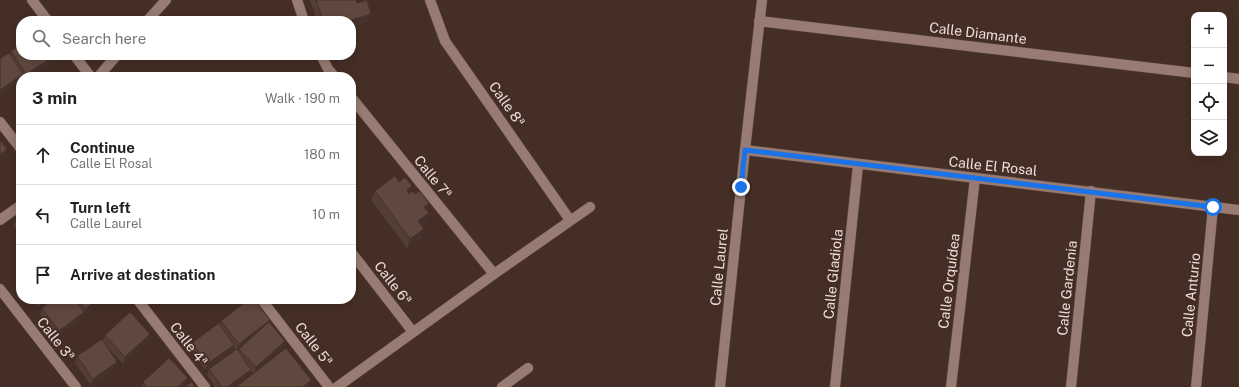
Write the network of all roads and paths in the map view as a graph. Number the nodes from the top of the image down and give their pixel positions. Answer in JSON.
{"nodes":[{"id":1,"x":32,"y":0,"type":"edge"},
{"id":2,"x":166,"y":0,"type":"edge"},
{"id":3,"x":297,"y":0,"type":"edge"},
{"id":4,"x":430,"y":0,"type":"edge"},
{"id":5,"x":762,"y":0,"type":"edge"},
{"id":6,"x":44,"y":16,"type":"edge"},
{"id":7,"x":152,"y":16,"type":"edge"},
{"id":8,"x":302,"y":16,"type":"edge"},
{"id":9,"x":759,"y":21,"type":"junction"},
{"id":10,"x":78,"y":60,"type":"edge"},
{"id":11,"x":113,"y":60,"type":"edge"},
{"id":12,"x":324,"y":60,"type":"edge"},
{"id":13,"x":87,"y":72,"type":"edge"},
{"id":14,"x":102,"y":72,"type":"edge"},
{"id":15,"x":331,"y":72,"type":"edge"},
{"id":16,"x":1191,"y":73,"type":"edge"},
{"id":17,"x":1227,"y":77,"type":"edge"},
{"id":18,"x":1239,"y":79,"type":"edge"},
{"id":19,"x":356,"y":103,"type":"edge"},
{"id":20,"x":0,"y":122,"type":"edge"},
{"id":21,"x":16,"y":143,"type":"edge"},
{"id":22,"x":745,"y":150,"type":"junction"},
{"id":23,"x":858,"y":165,"type":"junction"},
{"id":24,"x":975,"y":178,"type":"junction"},
{"id":25,"x":1091,"y":191,"type":"junction"},
{"id":26,"x":590,"y":207,"type":"dead end"},
{"id":27,"x":1213,"y":207,"type":"junction"},
{"id":28,"x":16,"y":209,"type":"edge"},
{"id":29,"x":1239,"y":210,"type":"edge"},
{"id":30,"x":0,"y":220,"type":"edge"},
{"id":31,"x":570,"y":220,"type":"junction"},
{"id":32,"x":356,"y":258,"type":"edge"},
{"id":33,"x":494,"y":274,"type":"junction"},
{"id":34,"x":0,"y":289,"type":"edge"},
{"id":35,"x":141,"y":304,"type":"edge"},
{"id":36,"x":265,"y":304,"type":"edge"},
{"id":37,"x":413,"y":332,"type":"junction"},
{"id":38,"x":528,"y":368,"type":"dead end"},
{"id":39,"x":76,"y":387,"type":"edge"},
{"id":40,"x":205,"y":387,"type":"edge"},
{"id":41,"x":329,"y":387,"type":"edge"},
{"id":42,"x":337,"y":387,"type":"edge"},
{"id":43,"x":502,"y":387,"type":"edge"},
{"id":44,"x":720,"y":387,"type":"edge"},
{"id":45,"x":835,"y":387,"type":"edge"},
{"id":46,"x":951,"y":387,"type":"edge"},
{"id":47,"x":1071,"y":387,"type":"edge"},
{"id":48,"x":1196,"y":387,"type":"edge"}],
"edges":[{"from":1,"to":6,"type":"street"},
{"from":2,"to":7,"type":"street"},
{"from":3,"to":8,"type":"street"},
{"from":4,"to":31,"type":"street","name":"Calle 8ª"},
{"from":5,"to":9,"type":"street","name":"Calle Laurel"},
{"from":9,"to":16,"type":"street","name":"Calle Diamante"},
{"from":9,"to":22,"type":"street","name":"Calle Laurel"},
{"from":10,"to":13,"type":"street"},
{"from":11,"to":14,"type":"street"},
{"from":12,"to":15,"type":"street"},
{"from":17,"to":18,"type":"street"},
{"from":19,"to":33,"type":"street","name":"Calle 7ª"},
{"from":20,"to":21,"type":"street"},
{"from":22,"to":23,"type":"street","name":"Calle El Rosal"},
{"from":22,"to":44,"type":"street","name":"Calle Laurel"},
{"from":23,"to":24,"type":"street","name":"Calle El Rosal"},
{"from":23,"to":45,"type":"street","name":"Calle Gladiola"},
{"from":24,"to":25,"type":"street","name":"Calle El Rosal"},
{"from":24,"to":46,"type":"street","name":"Calle Orquídea"},
{"from":25,"to":27,"type":"street","name":"Calle El Rosal"},
{"from":25,"to":47,"type":"street","name":"Calle Gardenia"},
{"from":26,"to":31,"type":"street"},
{"from":27,"to":29,"type":"street","name":"Calle El Rosal"},
{"from":27,"to":48,"type":"street","name":"Calle Anturio"},
{"from":28,"to":30,"type":"street"},
{"from":31,"to":33,"type":"street"},
{"from":32,"to":37,"type":"street","name":"Calle 6ª"},
{"from":33,"to":37,"type":"street"},
{"from":34,"to":39,"type":"street","name":"Calle 3ª"},
{"from":35,"to":40,"type":"street","name":"Calle 4ª"},
{"from":36,"to":41,"type":"street","name":"Calle 5ª"},
{"from":37,"to":42,"type":"street"},
{"from":38,"to":43,"type":"street"}]}
